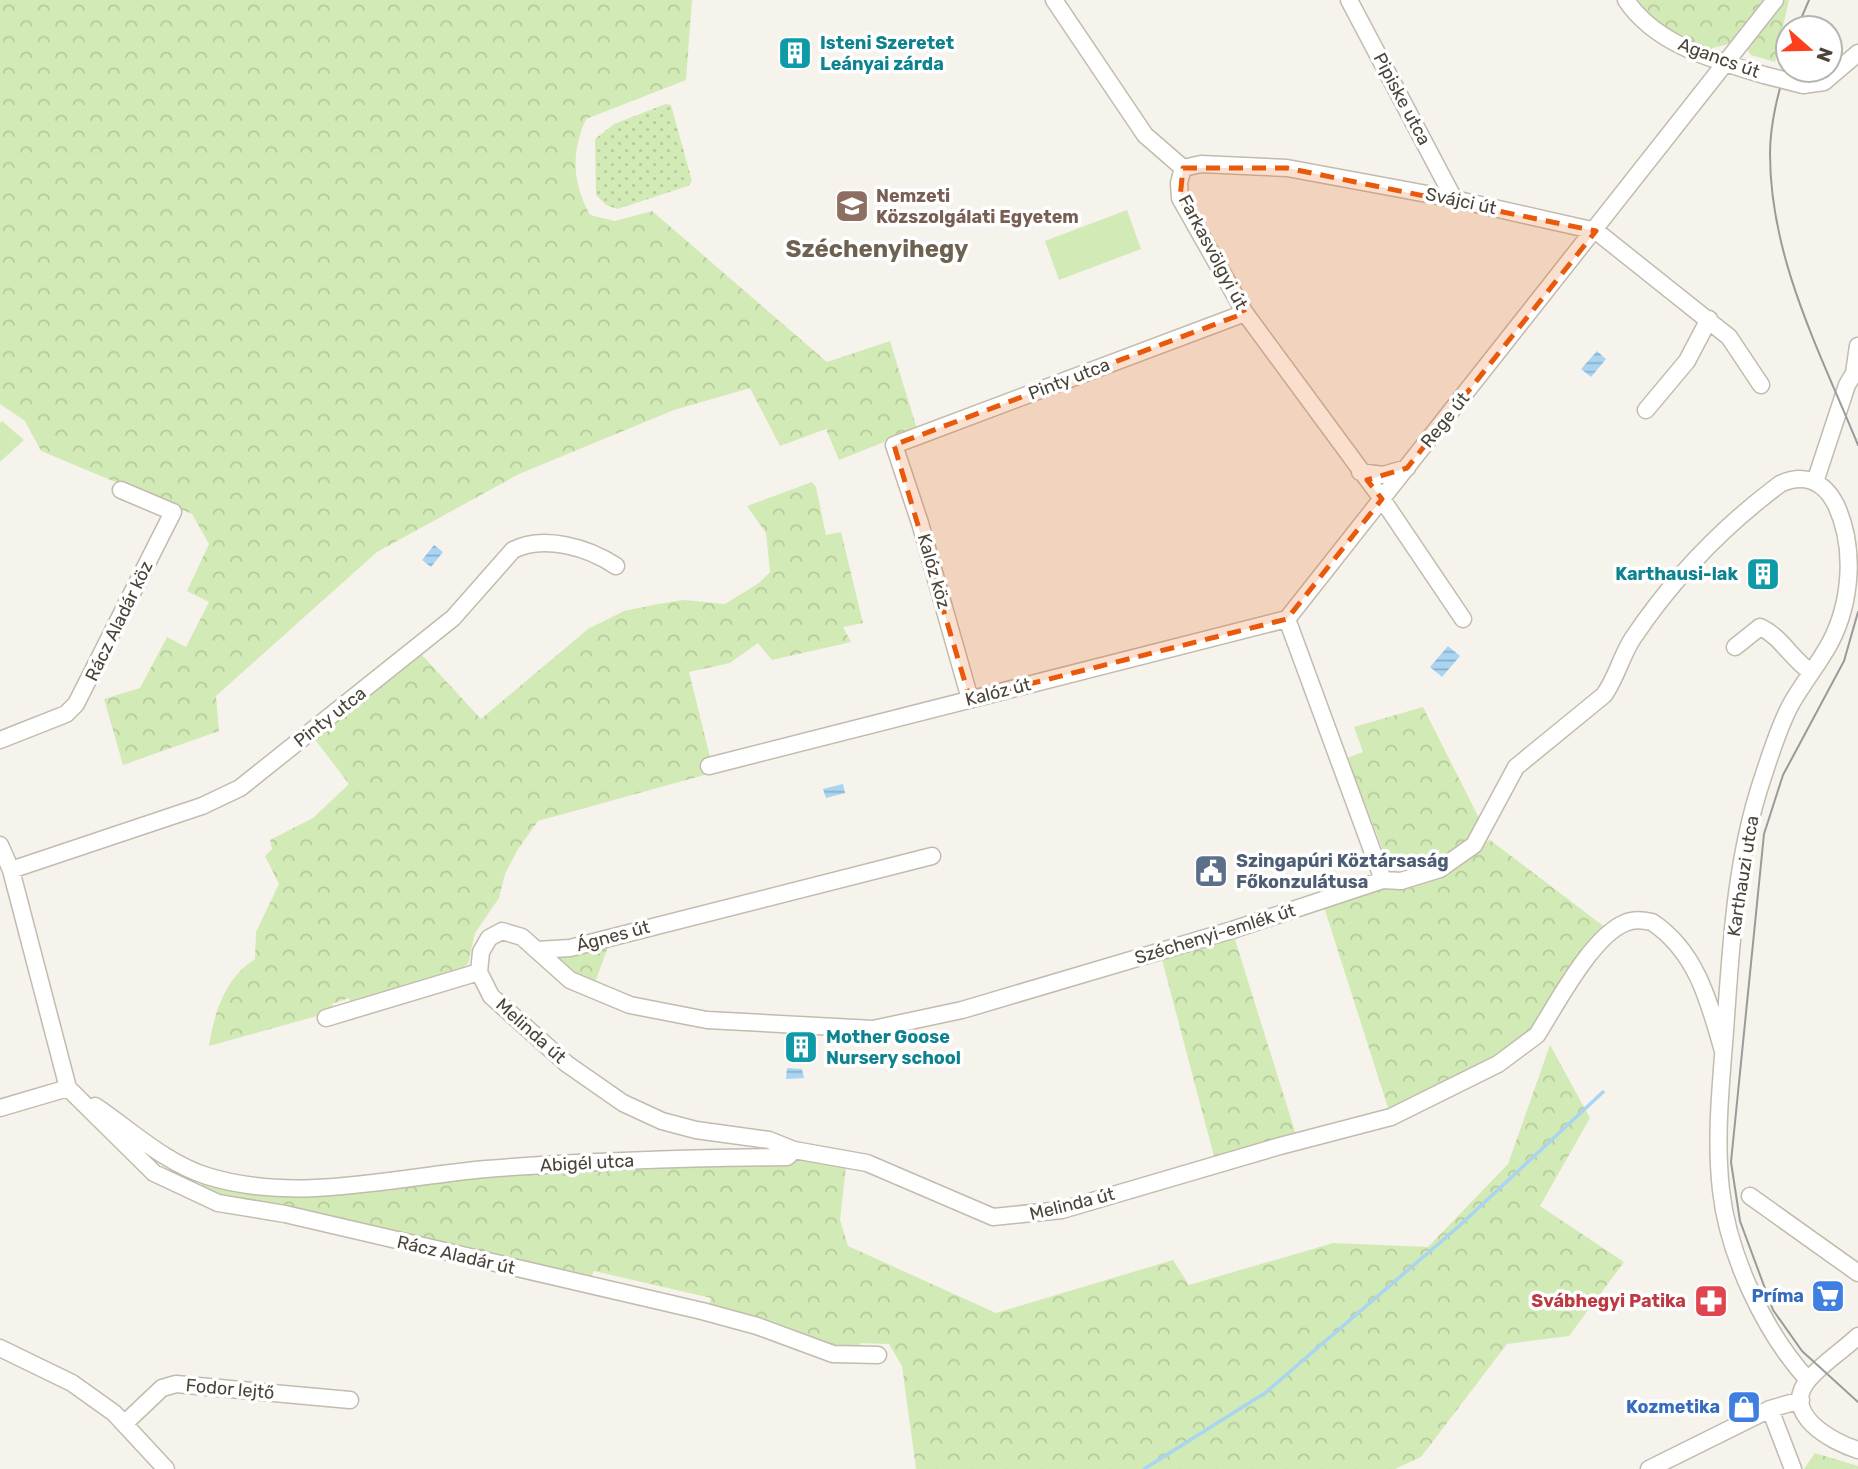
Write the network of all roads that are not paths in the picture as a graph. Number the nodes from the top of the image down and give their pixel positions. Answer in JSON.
{"nodes":[{"id":1,"x":1054,"y":0,"type":"edge"},
{"id":2,"x":1349,"y":0,"type":"edge"},
{"id":3,"x":1626,"y":0,"type":"edge"},
{"id":4,"x":1774,"y":0,"type":"edge"},
{"id":5,"x":1858,"y":53,"type":"edge"},
{"id":6,"x":1727,"y":64,"type":"junction"},
{"id":7,"x":1183,"y":168,"type":"junction"},
{"id":8,"x":1454,"y":199,"type":"junction"},
{"id":9,"x":1596,"y":231,"type":"junction"},
{"id":10,"x":1245,"y":313,"type":"junction"},
{"id":11,"x":1709,"y":319,"type":"junction"},
{"id":12,"x":1858,"y":346,"type":"edge"},
{"id":13,"x":1856,"y":381,"type":"edge"},
{"id":14,"x":1761,"y":385,"type":"dead end"},
{"id":15,"x":1646,"y":410,"type":"dead end"},
{"id":16,"x":894,"y":445,"type":"joint"},
{"id":17,"x":1407,"y":468,"type":"junction"},
{"id":18,"x":1360,"y":472,"type":"junction"},
{"id":19,"x":1815,"y":482,"type":"junction"},
{"id":20,"x":121,"y":490,"type":"dead end"},
{"id":21,"x":1382,"y":499,"type":"junction"},
{"id":22,"x":616,"y":566,"type":"dead end"},
{"id":23,"x":1287,"y":619,"type":"junction"},
{"id":24,"x":1463,"y":619,"type":"dead end"},
{"id":25,"x":1735,"y":647,"type":"dead end"},
{"id":26,"x":1811,"y":672,"type":"junction"},
{"id":27,"x":970,"y":698,"type":"junction"},
{"id":28,"x":0,"y":740,"type":"edge"},
{"id":29,"x":709,"y":766,"type":"dead end"},
{"id":30,"x":0,"y":845,"type":"edge"},
{"id":31,"x":932,"y":856,"type":"dead end"},
{"id":32,"x":11,"y":870,"type":"junction"},
{"id":33,"x":1383,"y":880,"type":"junction"},
{"id":34,"x":537,"y":950,"type":"junction"},
{"id":35,"x":479,"y":972,"type":"junction"},
{"id":36,"x":326,"y":1018,"type":"dead end"},
{"id":37,"x":1723,"y":1051,"type":"junction"},
{"id":38,"x":68,"y":1088,"type":"junction"},
{"id":39,"x":0,"y":1108,"type":"edge"},
{"id":40,"x":794,"y":1150,"type":"junction"},
{"id":41,"x":1749,"y":1196,"type":"dead end"},
{"id":42,"x":1858,"y":1273,"type":"edge"},
{"id":43,"x":1857,"y":1339,"type":"edge"},
{"id":44,"x":0,"y":1348,"type":"edge"},
{"id":45,"x":878,"y":1355,"type":"dead end"},
{"id":46,"x":1808,"y":1380,"type":"junction"},
{"id":47,"x":350,"y":1400,"type":"dead end"},
{"id":48,"x":1801,"y":1400,"type":"junction"},
{"id":49,"x":1770,"y":1409,"type":"junction"},
{"id":50,"x":124,"y":1424,"type":"junction"},
{"id":51,"x":1858,"y":1450,"type":"edge"},
{"id":52,"x":166,"y":1469,"type":"edge"},
{"id":53,"x":1649,"y":1469,"type":"edge"},
{"id":54,"x":1793,"y":1469,"type":"edge"}],
"edges":[{"from":1,"to":7,"type":"street","name":"Farkasvölgyi út"},
{"from":2,"to":8,"type":"street","name":"Pipiske utca"},
{"from":3,"to":6,"type":"street","name":"Agancs út"},
{"from":4,"to":6,"type":"street","name":"Rege út"},
{"from":5,"to":6,"type":"street","name":"Agancs út","bridge":true},
{"from":6,"to":9,"type":"street","name":"Rege út"},
{"from":7,"to":8,"type":"street","name":"Svájci út"},
{"from":7,"to":10,"type":"street","name":"Farkasvölgyi út"},
{"from":8,"to":9,"type":"street","name":"Svájci út"},
{"from":9,"to":11,"type":"street","name":"Svájci út"},
{"from":9,"to":17,"type":"street","name":"Rege út"},
{"from":10,"to":16,"type":"street","name":"Pinty utca"},
{"from":10,"to":18,"type":"street","name":"Farkasvölgyi út"},
{"from":11,"to":14,"type":"street","name":"Svájci út"},
{"from":11,"to":15,"type":"street"},
{"from":12,"to":13,"type":"street"},
{"from":13,"to":19,"type":"street"},
{"from":16,"to":27,"type":"street","name":"Kalóz köz"},
{"from":17,"to":18,"type":"street"},
{"from":17,"to":21,"type":"street","name":"Rege út"},
{"from":18,"to":21,"type":"street","name":"Farkasvölgyi út"},
{"from":19,"to":26,"type":"street","name":"Karthauzi utca"},
{"from":19,"to":33,"type":"street","name":"Széchenyi-emlék út"},
{"from":20,"to":28,"type":"street","name":"Rácz Aladár köz"},
{"from":21,"to":23,"type":"street","name":"Rege út"},
{"from":21,"to":24,"type":"street","name":"Farkasvölgyi út"},
{"from":22,"to":32,"type":"street","name":"Pinty utca"},
{"from":23,"to":27,"type":"street","name":"Kalóz út"},
{"from":23,"to":33,"type":"street"},
{"from":25,"to":26,"type":"street"},
{"from":26,"to":37,"type":"street","name":"Karthauzi utca"},
{"from":27,"to":29,"type":"street","name":"Kalóz út"},
{"from":30,"to":32,"type":"street"},
{"from":31,"to":34,"type":"street","name":"Ágnes út"},
{"from":32,"to":38,"type":"street"},
{"from":33,"to":34,"type":"street","name":"Széchenyi-emlék út"},
{"from":34,"to":35,"type":"street"},
{"from":35,"to":36,"type":"street"},
{"from":35,"to":40,"type":"street","name":"Melinda út"},
{"from":37,"to":40,"type":"street","name":"Melinda út"},
{"from":37,"to":46,"type":"street","name":"Karthauzi utca"},
{"from":38,"to":39,"type":"street"},
{"from":38,"to":40,"type":"street","name":"Abigél utca"},
{"from":38,"to":45,"type":"street","name":"Rácz Aladár út"},
{"from":41,"to":42,"type":"street"},
{"from":43,"to":46,"type":"street"},
{"from":44,"to":50,"type":"street"},
{"from":46,"to":48,"type":"street"},
{"from":47,"to":50,"type":"street","name":"Fodor lejtő"},
{"from":48,"to":49,"type":"street"},
{"from":48,"to":51,"type":"street"},
{"from":49,"to":53,"type":"street"},
{"from":49,"to":54,"type":"street"},
{"from":50,"to":52,"type":"street"}]}
